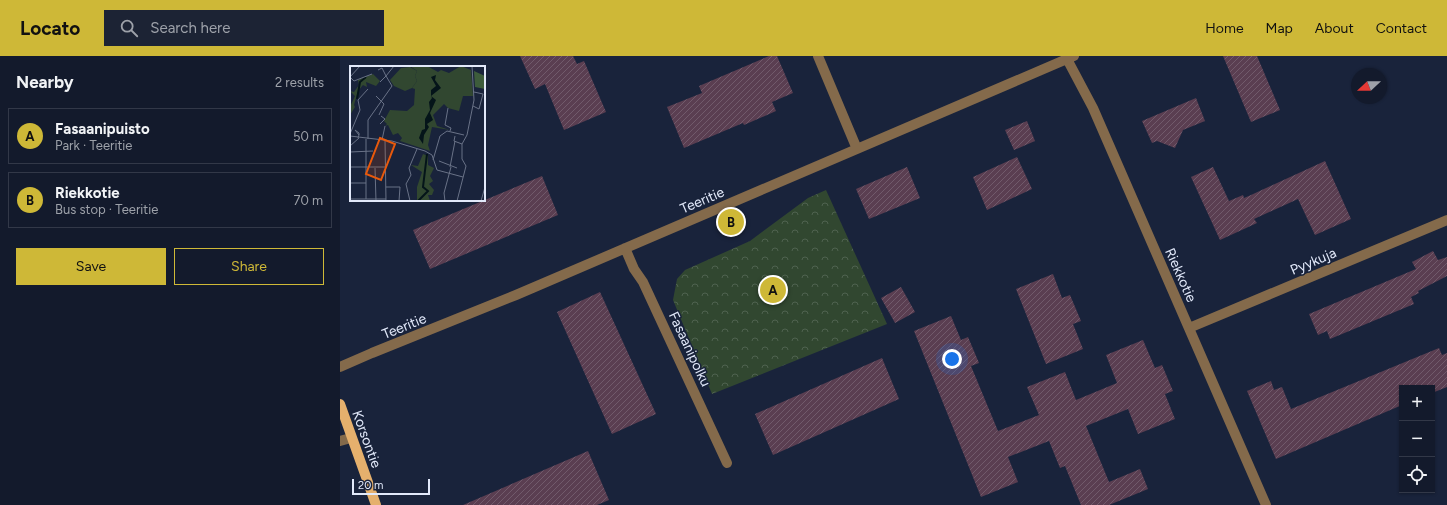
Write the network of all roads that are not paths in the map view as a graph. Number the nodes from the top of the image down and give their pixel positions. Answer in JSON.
{"nodes":[{"id":1,"x":818,"y":56,"type":"edge"},
{"id":2,"x":1070,"y":57,"type":"edge"},
{"id":3,"x":857,"y":149,"type":"junction"},
{"id":4,"x":1447,"y":220,"type":"edge"},
{"id":5,"x":625,"y":248,"type":"junction"},
{"id":6,"x":1189,"y":328,"type":"junction"},
{"id":7,"x":340,"y":367,"type":"edge"},
{"id":8,"x":340,"y":404,"type":"edge"},
{"id":9,"x":351,"y":438,"type":"junction"},
{"id":10,"x":340,"y":441,"type":"edge"},
{"id":11,"x":727,"y":463,"type":"dead end"},
{"id":12,"x":376,"y":505,"type":"edge"},
{"id":13,"x":1266,"y":505,"type":"edge"}],
"edges":[{"from":1,"to":3,"type":"street"},
{"from":2,"to":3,"type":"street","name":"Teeritie"},
{"from":2,"to":6,"type":"street","name":"Riekkotie"},
{"from":3,"to":5,"type":"street","name":"Teeritie"},
{"from":4,"to":6,"type":"street","name":"Pyykuja"},
{"from":5,"to":7,"type":"street","name":"Teeritie"},
{"from":5,"to":11,"type":"street","name":"Fasaanipolku"},
{"from":6,"to":13,"type":"street","name":"Riekkotie"},
{"from":8,"to":9,"type":"main road","name":"Korsontie"},
{"from":9,"to":10,"type":"street"},
{"from":9,"to":12,"type":"main road","name":"Korsontie"}]}
